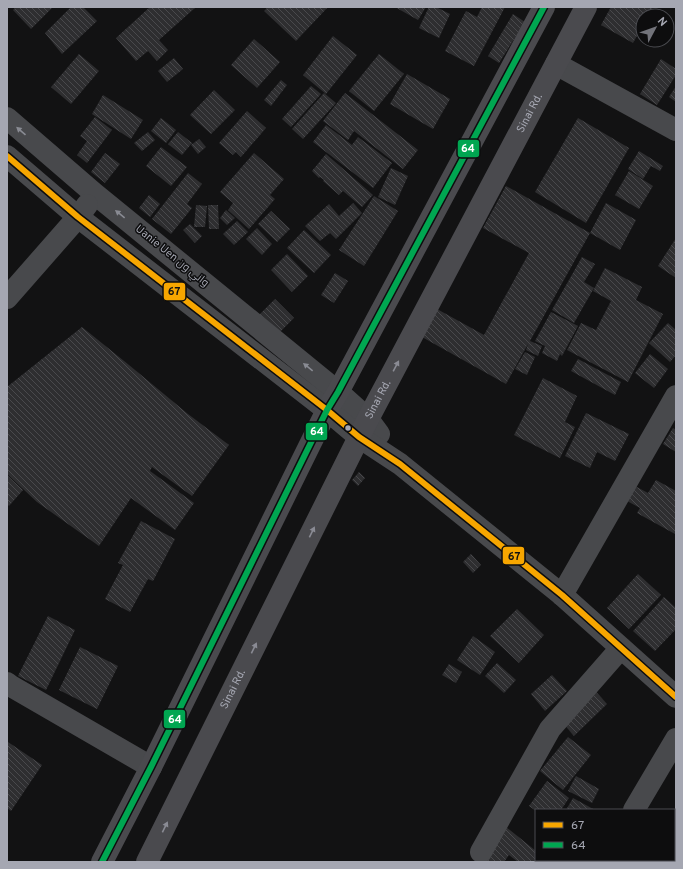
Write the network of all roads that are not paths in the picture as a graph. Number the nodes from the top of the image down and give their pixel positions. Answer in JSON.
{"nodes":[{"id":1,"x":544,"y":7,"type":"edge"},
{"id":2,"x":586,"y":7,"type":"edge"},
{"id":3,"x":556,"y":64,"type":"junction"},
{"id":4,"x":7,"y":118,"type":"edge"},
{"id":5,"x":676,"y":130,"type":"edge"},
{"id":6,"x":7,"y":156,"type":"edge"},
{"id":7,"x":95,"y":194,"type":"junction"},
{"id":8,"x":78,"y":217,"type":"junction"},
{"id":9,"x":7,"y":298,"type":"edge"},
{"id":10,"x":338,"y":392,"type":"junction"},
{"id":11,"x":676,"y":396,"type":"edge"},
{"id":12,"x":327,"y":410,"type":"junction"},
{"id":13,"x":364,"y":428,"type":"junction"},
{"id":14,"x":562,"y":595,"type":"junction"},
{"id":15,"x":621,"y":648,"type":"junction"},
{"id":16,"x":7,"y":683,"type":"edge"},
{"id":17,"x":675,"y":693,"type":"edge"},
{"id":18,"x":676,"y":739,"type":"edge"},
{"id":19,"x":151,"y":767,"type":"junction"},
{"id":20,"x":635,"y":809,"type":"edge"},
{"id":21,"x":481,"y":852,"type":"dead end"},
{"id":22,"x":102,"y":862,"type":"edge"},
{"id":23,"x":148,"y":862,"type":"edge"}],
"edges":[{"from":1,"to":10,"type":"main road"},
{"from":2,"to":3,"type":"main road","name":"Sinai Rd."},
{"from":3,"to":5,"type":"street"},
{"from":13,"to":3,"type":"main road","name":"Sinai Rd.","one_way":true},
{"from":7,"to":4,"type":"street","name":"Uanie Uen واني ون","one_way":true},
{"from":6,"to":8,"type":"street"},
{"from":7,"to":8,"type":"street"},
{"from":10,"to":7,"type":"street","name":"Uanie Uen واني ون","one_way":true},
{"from":8,"to":9,"type":"street"},
{"from":8,"to":12,"type":"street"},
{"from":10,"to":12,"type":"main road"},
{"from":10,"to":13,"type":"street","name":"Uanie Uen واني ون"},
{"from":11,"to":14,"type":"street"},
{"from":12,"to":13,"type":"street"},
{"from":12,"to":19,"type":"main road"},
{"from":13,"to":14,"type":"street"},
{"from":23,"to":13,"type":"main road","name":"Sinai Rd.","one_way":true},
{"from":14,"to":15,"type":"street"},
{"from":15,"to":17,"type":"street"},
{"from":15,"to":21,"type":"street"},
{"from":16,"to":19,"type":"street"},
{"from":18,"to":20,"type":"street"},
{"from":19,"to":22,"type":"main road"}]}
